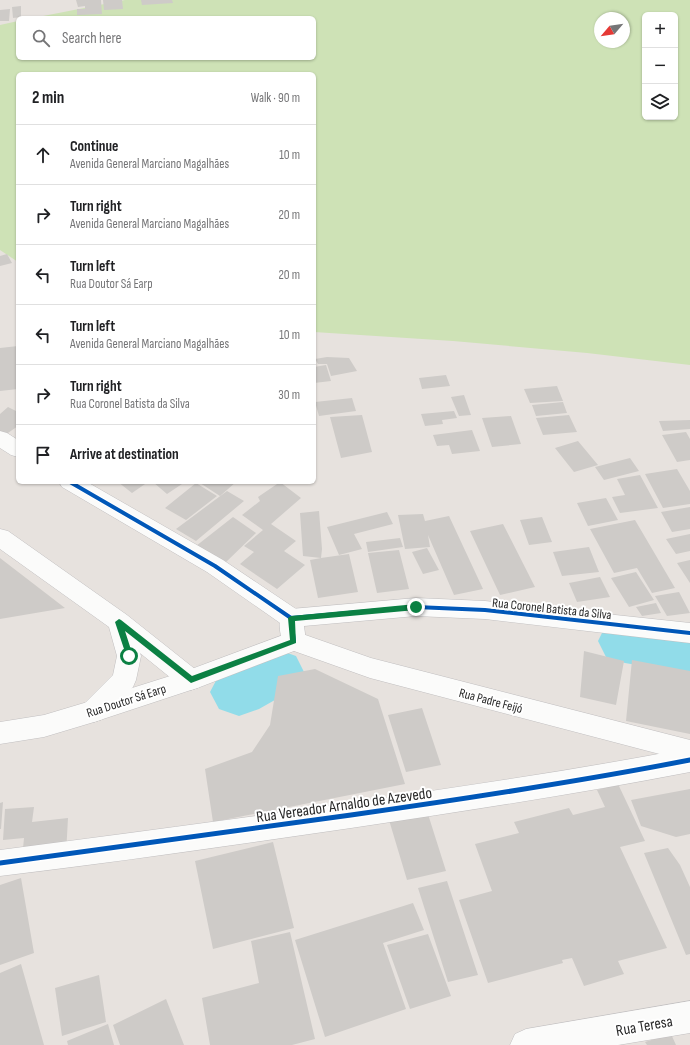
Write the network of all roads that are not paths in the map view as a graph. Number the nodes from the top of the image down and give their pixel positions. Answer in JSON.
{"nodes":[{"id":1,"x":0,"y":438,"type":"edge"},
{"id":2,"x":16,"y":449,"type":"edge"},
{"id":3,"x":73,"y":484,"type":"edge"},
{"id":4,"x":0,"y":537,"type":"edge"},
{"id":5,"x":119,"y":622,"type":"junction"},
{"id":6,"x":292,"y":630,"type":"junction"},
{"id":7,"x":690,"y":633,"type":"edge"},
{"id":8,"x":191,"y":680,"type":"junction"},
{"id":9,"x":94,"y":711,"type":"junction"},
{"id":10,"x":0,"y":733,"type":"edge"},
{"id":11,"x":690,"y":752,"type":"edge"},
{"id":12,"x":690,"y":760,"type":"edge"},
{"id":13,"x":0,"y":863,"type":"edge"},
{"id":14,"x":690,"y":1017,"type":"edge"},
{"id":15,"x":526,"y":1045,"type":"edge"}],
"edges":[{"from":1,"to":2,"type":"street"},
{"from":3,"to":6,"type":"street","name":"Rua Padre Feijó"},
{"from":4,"to":5,"type":"street"},
{"from":5,"to":8,"type":"street"},
{"from":5,"to":9,"type":"street"},
{"from":6,"to":7,"type":"street","name":"Rua Coronel Batista da Silva"},
{"from":6,"to":8,"type":"street","name":"Rua Doutor Sá Earp"},
{"from":6,"to":11,"type":"street","name":"Rua Padre Feijó"},
{"from":8,"to":9,"type":"street","name":"Rua Doutor Sá Earp"},
{"from":9,"to":10,"type":"street","name":"Rua Doutor Sá Earp"},
{"from":12,"to":13,"type":"street","name":"Rua Vereador Arnaldo de Azevedo"},
{"from":14,"to":15,"type":"street","name":"Rua Teresa"}]}
